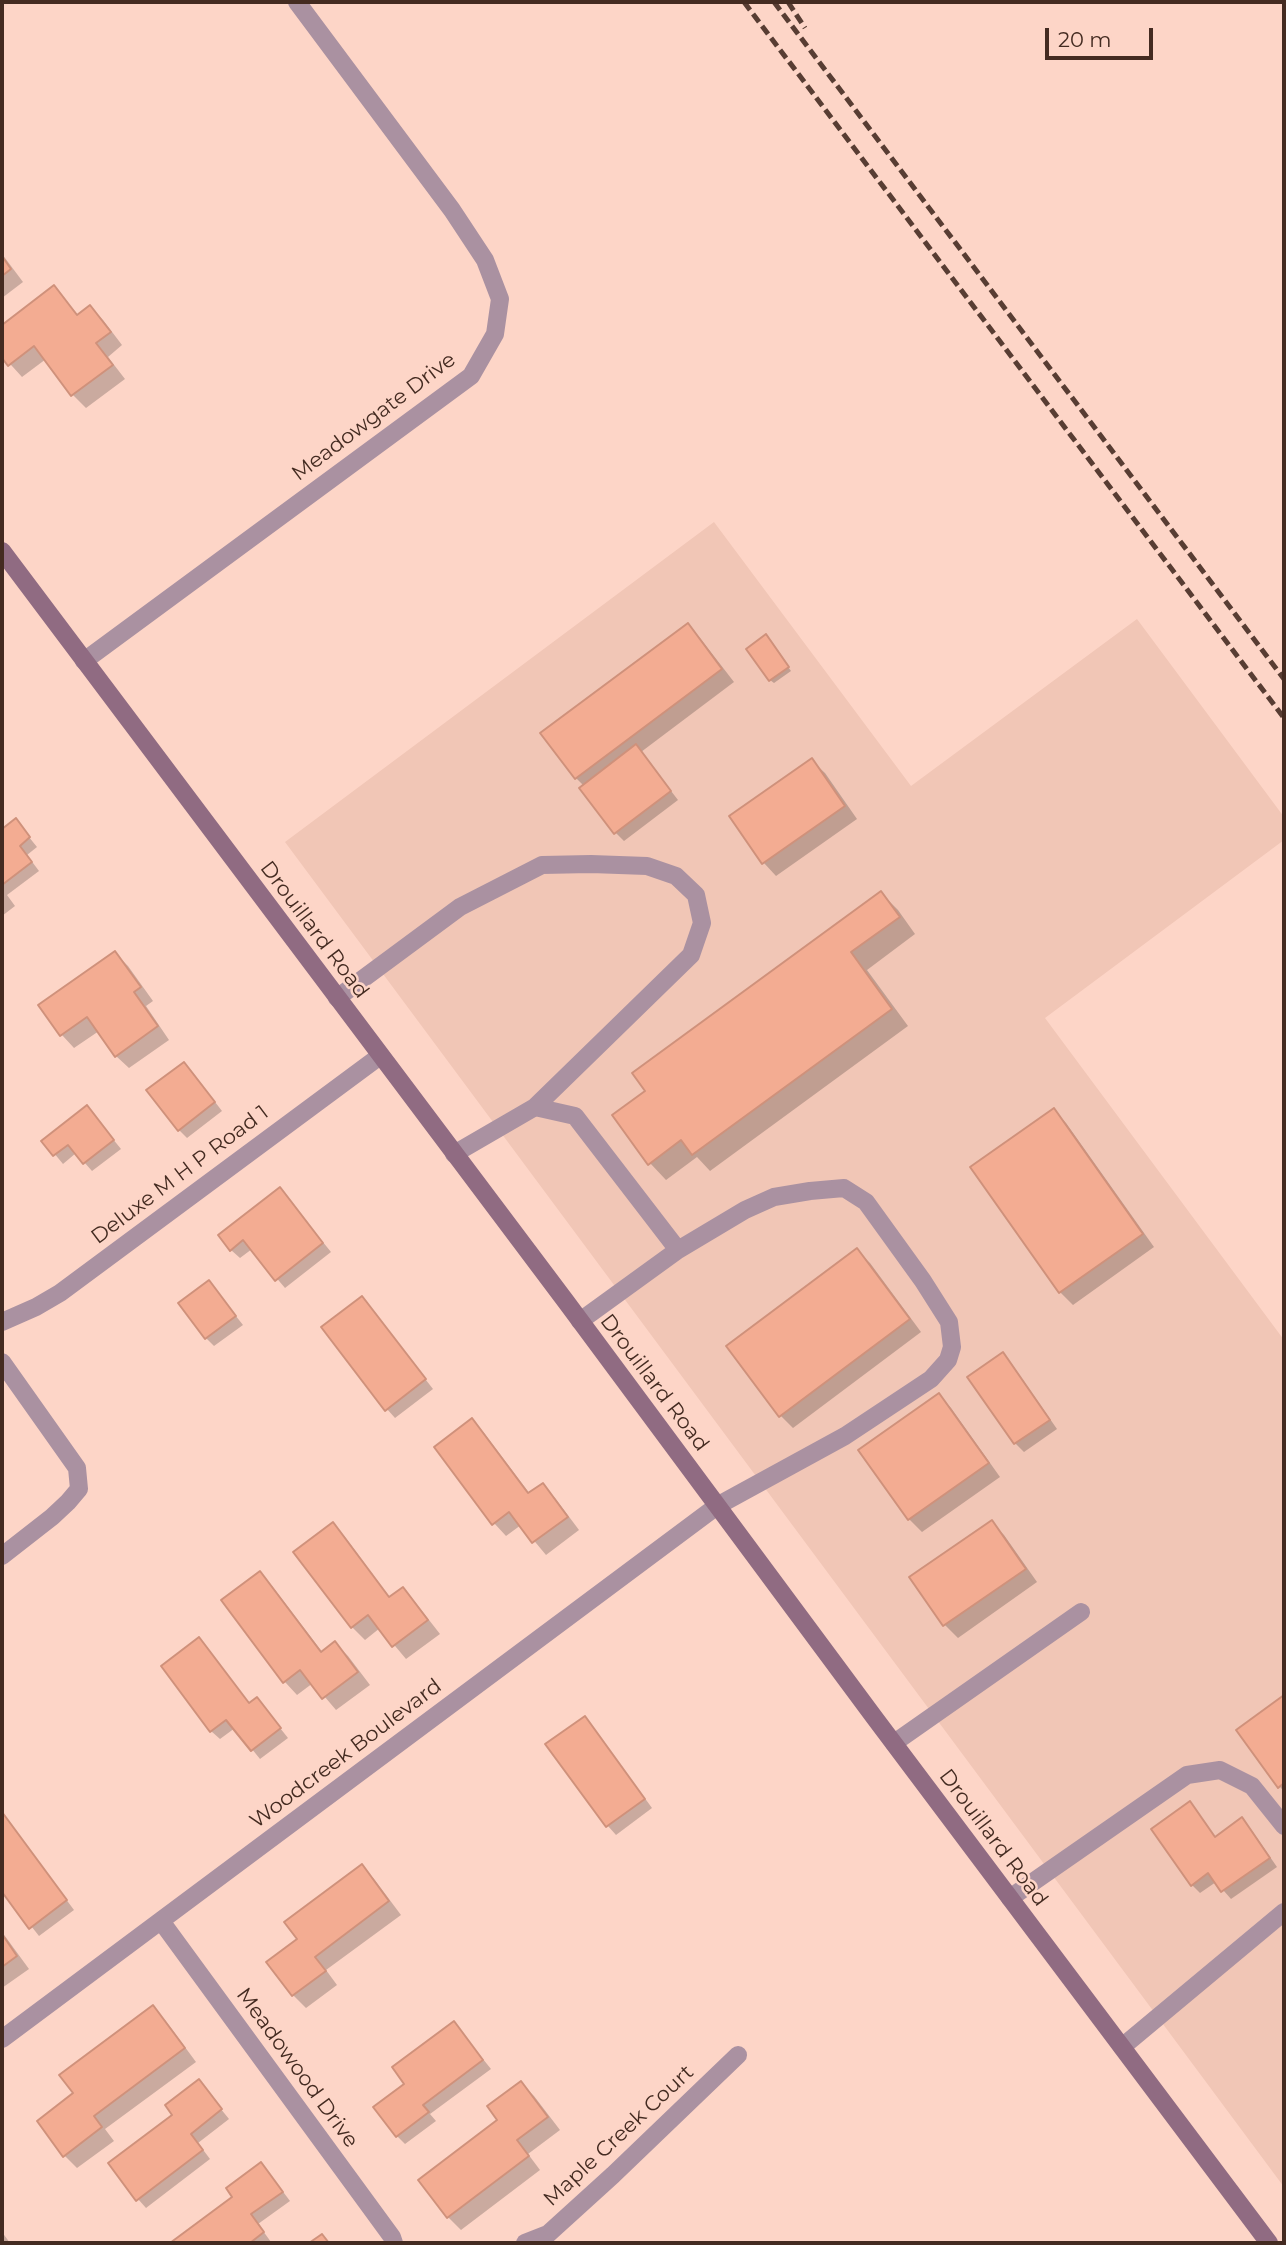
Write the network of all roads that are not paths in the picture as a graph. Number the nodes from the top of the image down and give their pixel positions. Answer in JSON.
{"nodes":[{"id":1,"x":297,"y":2,"type":"edge"},
{"id":2,"x":2,"y":551,"type":"edge"},
{"id":3,"x":84,"y":662,"type":"junction"},
{"id":4,"x":337,"y":998,"type":"junction"},
{"id":5,"x":380,"y":1056,"type":"junction"},
{"id":6,"x":535,"y":1107,"type":"junction"},
{"id":7,"x":454,"y":1153,"type":"junction"},
{"id":8,"x":678,"y":1250,"type":"junction"},
{"id":9,"x":580,"y":1321,"type":"junction"},
{"id":10,"x":2,"y":1322,"type":"edge"},
{"id":11,"x":2,"y":1362,"type":"edge"},
{"id":12,"x":717,"y":1506,"type":"junction"},
{"id":13,"x":2,"y":1556,"type":"edge"},
{"id":14,"x":1081,"y":1612,"type":"dead end"},
{"id":15,"x":894,"y":1743,"type":"junction"},
{"id":16,"x":1284,"y":1826,"type":"edge"},
{"id":17,"x":1010,"y":1898,"type":"junction"},
{"id":18,"x":1284,"y":1912,"type":"edge"},
{"id":19,"x":160,"y":1921,"type":"junction"},
{"id":20,"x":2,"y":2039,"type":"edge"},
{"id":21,"x":1122,"y":2047,"type":"junction"},
{"id":22,"x":738,"y":2055,"type":"dead end"},
{"id":23,"x":394,"y":2243,"type":"edge"},
{"id":24,"x":525,"y":2243,"type":"edge"},
{"id":25,"x":1269,"y":2243,"type":"edge"}],
"edges":[{"from":1,"to":3,"type":"street","name":"Meadowgate Drive"},
{"from":2,"to":3,"type":"street","name":"Drouillard Road"},
{"from":3,"to":4,"type":"street","name":"Drouillard Road"},
{"from":4,"to":5,"type":"street","name":"Drouillard Road"},
{"from":4,"to":6,"type":"street"},
{"from":5,"to":7,"type":"street","name":"Drouillard Road"},
{"from":5,"to":10,"type":"street","name":"Deluxe M H P Road 1"},
{"from":6,"to":7,"type":"street"},
{"from":6,"to":8,"type":"street"},
{"from":7,"to":9,"type":"street","name":"Drouillard Road"},
{"from":8,"to":9,"type":"street","name":"Woodcreek Boulevard"},
{"from":8,"to":12,"type":"street","name":"Woodcreek Boulevard"},
{"from":9,"to":12,"type":"street","name":"Drouillard Road"},
{"from":11,"to":13,"type":"street"},
{"from":12,"to":15,"type":"street","name":"Drouillard Road"},
{"from":12,"to":19,"type":"street","name":"Woodcreek Boulevard"},
{"from":14,"to":15,"type":"street"},
{"from":15,"to":17,"type":"street","name":"Drouillard Road"},
{"from":16,"to":17,"type":"street"},
{"from":17,"to":21,"type":"street","name":"Drouillard Road"},
{"from":18,"to":21,"type":"street"},
{"from":19,"to":20,"type":"street","name":"Woodcreek Boulevard"},
{"from":19,"to":23,"type":"street","name":"Meadowood Drive"},
{"from":21,"to":25,"type":"street","name":"Drouillard Road"},
{"from":22,"to":24,"type":"street","name":"Maple Creek Court"}]}
